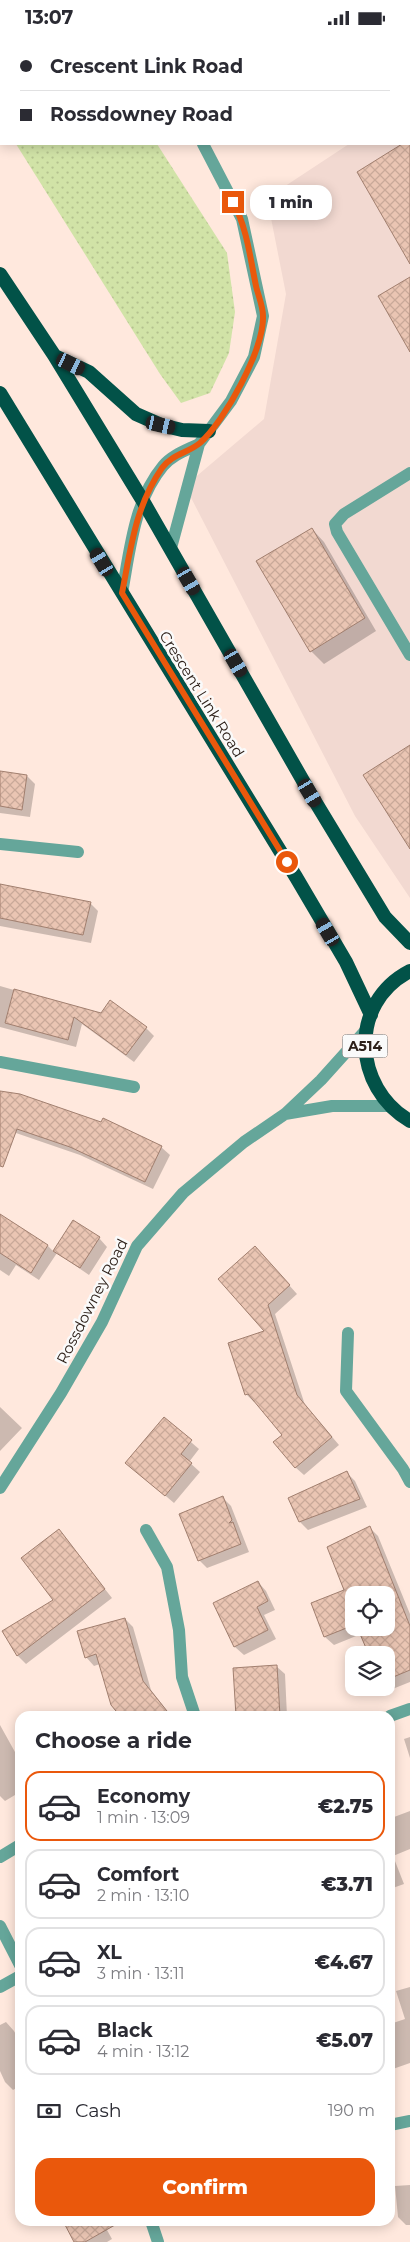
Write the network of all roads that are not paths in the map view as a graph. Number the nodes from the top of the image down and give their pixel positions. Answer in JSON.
{"nodes":[{"id":1,"x":204,"y":145,"type":"edge"},
{"id":2,"x":0,"y":274,"type":"edge"},
{"id":3,"x":54,"y":355,"type":"junction"},
{"id":4,"x":0,"y":393,"type":"edge"},
{"id":5,"x":209,"y":431,"type":"junction"},
{"id":6,"x":199,"y":444,"type":"junction"},
{"id":7,"x":410,"y":473,"type":"edge"},
{"id":8,"x":143,"y":501,"type":"junction"},
{"id":9,"x":171,"y":549,"type":"junction"},
{"id":10,"x":122,"y":593,"type":"junction"},
{"id":11,"x":410,"y":655,"type":"edge"},
{"id":12,"x":0,"y":844,"type":"edge"},
{"id":13,"x":78,"y":852,"type":"dead end"},
{"id":14,"x":410,"y":943,"type":"edge"},
{"id":15,"x":410,"y":971,"type":"edge"},
{"id":16,"x":371,"y":1015,"type":"junction"},
{"id":17,"x":366,"y":1030,"type":"junction"},
{"id":18,"x":0,"y":1061,"type":"edge"},
{"id":19,"x":134,"y":1087,"type":"dead end"},
{"id":20,"x":389,"y":1106,"type":"junction"},
{"id":21,"x":285,"y":1114,"type":"junction"},
{"id":22,"x":410,"y":1121,"type":"edge"},
{"id":23,"x":348,"y":1333,"type":"dead end"},
{"id":24,"x":410,"y":1483,"type":"edge"},
{"id":25,"x":0,"y":1487,"type":"edge"},
{"id":26,"x":146,"y":1530,"type":"dead end"},
{"id":27,"x":410,"y":1709,"type":"edge"},
{"id":28,"x":193,"y":1711,"type":"edge"},
{"id":29,"x":395,"y":1714,"type":"edge"},
{"id":30,"x":15,"y":1848,"type":"edge"},
{"id":31,"x":0,"y":1857,"type":"edge"},
{"id":32,"x":0,"y":1926,"type":"edge"},
{"id":33,"x":15,"y":1955,"type":"edge"},
{"id":34,"x":15,"y":1980,"type":"edge"},
{"id":35,"x":0,"y":1987,"type":"edge"},
{"id":36,"x":410,"y":2121,"type":"edge"},
{"id":37,"x":395,"y":2124,"type":"edge"},
{"id":38,"x":153,"y":2226,"type":"edge"},
{"id":39,"x":158,"y":2242,"type":"edge"}],
"edges":[{"from":1,"to":5,"type":"street"},
{"from":2,"to":3,"type":"highway"},
{"from":3,"to":5,"type":"highway"},
{"from":3,"to":8,"type":"highway"},
{"from":4,"to":10,"type":"highway","name":"Crescent Link Road","number":"A514"},
{"from":5,"to":6,"type":"street"},
{"from":6,"to":8,"type":"street"},
{"from":6,"to":9,"type":"street"},
{"from":7,"to":11,"type":"street"},
{"from":8,"to":9,"type":"highway"},
{"from":8,"to":10,"type":"street"},
{"from":9,"to":14,"type":"highway"},
{"from":10,"to":16,"type":"highway","name":"Crescent Link Road","number":"A514"},
{"from":12,"to":13,"type":"street"},
{"from":15,"to":16,"type":"highway","number":"A514"},
{"from":16,"to":17,"type":"highway","number":"A514"},
{"from":17,"to":20,"type":"highway","number":"A514"},
{"from":17,"to":21,"type":"street","name":"Rossdowney Road"},
{"from":18,"to":19,"type":"street"},
{"from":20,"to":21,"type":"street","name":"Rossdowney Road"},
{"from":20,"to":22,"type":"highway","number":"A514"},
{"from":21,"to":25,"type":"street","name":"Rossdowney Road"},
{"from":23,"to":24,"type":"street"},
{"from":26,"to":28,"type":"street"},
{"from":27,"to":29,"type":"street"},
{"from":30,"to":31,"type":"street"},
{"from":32,"to":33,"type":"street"},
{"from":34,"to":35,"type":"street"},
{"from":36,"to":37,"type":"street"},
{"from":38,"to":39,"type":"street"}]}
